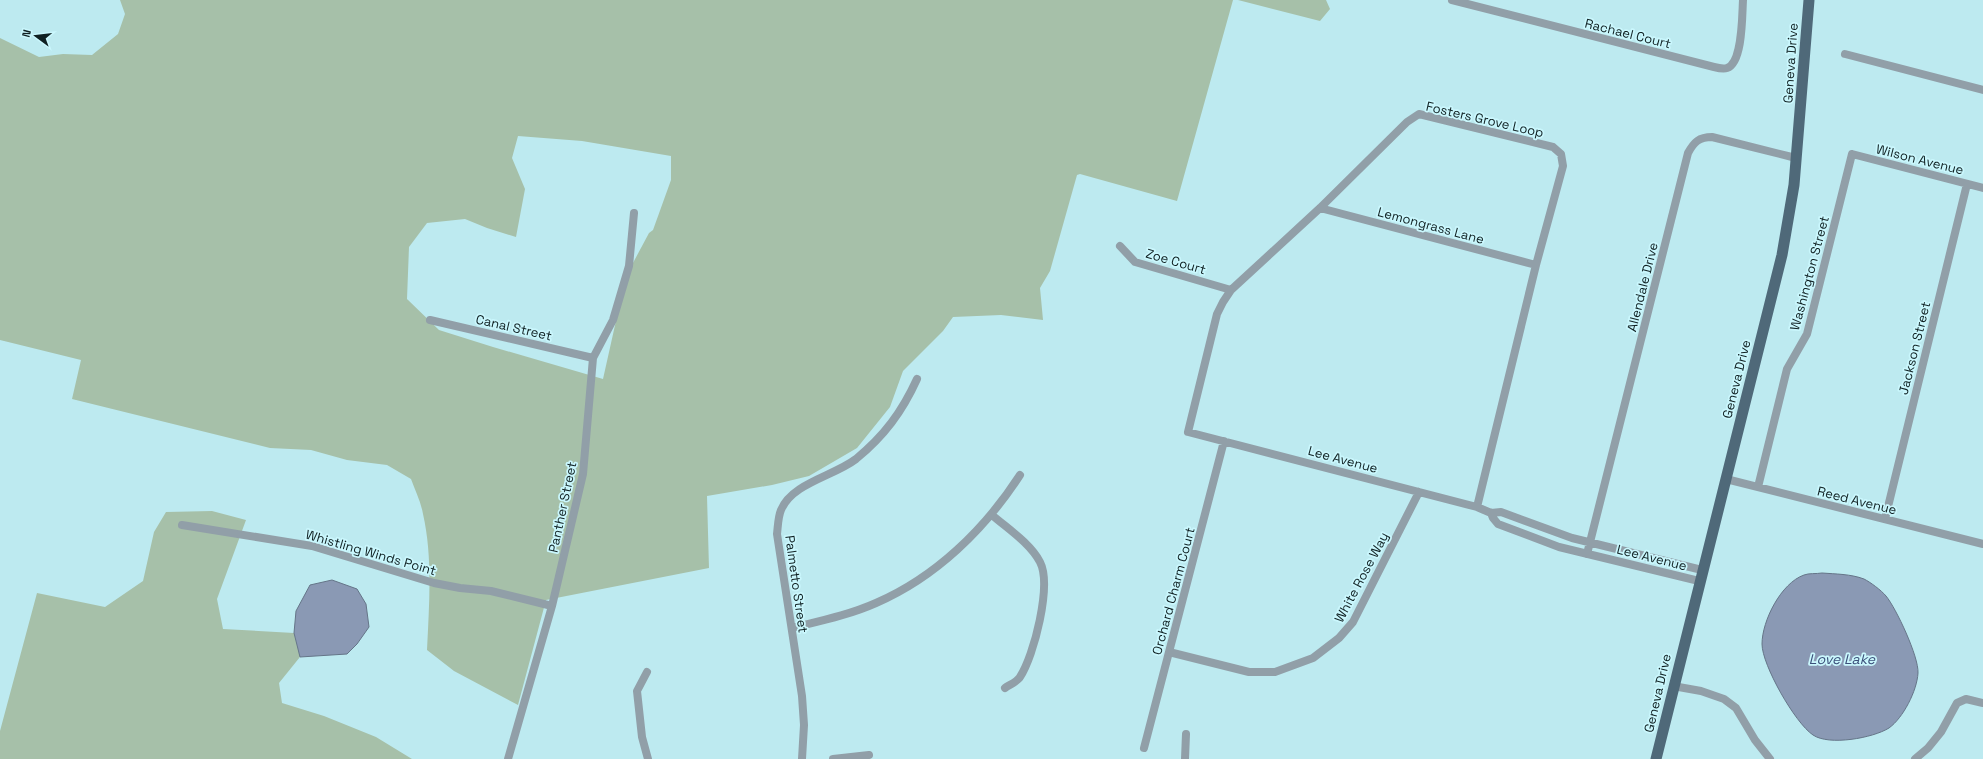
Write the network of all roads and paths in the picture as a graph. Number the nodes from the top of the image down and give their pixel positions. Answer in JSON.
{"nodes":[{"id":1,"x":1452,"y":0,"type":"edge"},
{"id":2,"x":1743,"y":0,"type":"edge"},
{"id":3,"x":1808,"y":0,"type":"edge"},
{"id":4,"x":1844,"y":54,"type":"dead end"},
{"id":5,"x":1983,"y":90,"type":"edge"},
{"id":6,"x":1852,"y":154,"type":"joint"},
{"id":7,"x":1796,"y":158,"type":"junction"},
{"id":8,"x":1967,"y":184,"type":"junction"},
{"id":9,"x":1983,"y":188,"type":"edge"},
{"id":10,"x":1320,"y":208,"type":"junction"},
{"id":11,"x":634,"y":213,"type":"dead end"},
{"id":12,"x":1120,"y":246,"type":"dead end"},
{"id":13,"x":1536,"y":265,"type":"junction"},
{"id":14,"x":1231,"y":290,"type":"junction"},
{"id":15,"x":430,"y":320,"type":"dead end"},
{"id":16,"x":593,"y":358,"type":"junction"},
{"id":17,"x":917,"y":379,"type":"dead end"},
{"id":18,"x":1188,"y":432,"type":"joint"},
{"id":19,"x":1224,"y":441,"type":"junction"},
{"id":20,"x":1020,"y":475,"type":"dead end"},
{"id":21,"x":1726,"y":479,"type":"junction"},
{"id":22,"x":1758,"y":487,"type":"junction"},
{"id":23,"x":1419,"y":492,"type":"junction"},
{"id":24,"x":1477,"y":507,"type":"junction"},
{"id":25,"x":1491,"y":513,"type":"junction"},
{"id":26,"x":992,"y":515,"type":"junction"},
{"id":27,"x":1885,"y":519,"type":"junction"},
{"id":28,"x":182,"y":525,"type":"dead end"},
{"id":29,"x":1590,"y":542,"type":"junction"},
{"id":30,"x":1983,"y":544,"type":"edge"},
{"id":31,"x":1587,"y":554,"type":"junction"},
{"id":32,"x":1702,"y":570,"type":"junction"},
{"id":33,"x":1699,"y":581,"type":"junction"},
{"id":34,"x":552,"y":606,"type":"junction"},
{"id":35,"x":792,"y":628,"type":"junction"},
{"id":36,"x":1169,"y":652,"type":"junction"},
{"id":37,"x":647,"y":672,"type":"dead end"},
{"id":38,"x":1673,"y":686,"type":"junction"},
{"id":39,"x":1005,"y":688,"type":"dead end"},
{"id":40,"x":1983,"y":703,"type":"edge"},
{"id":41,"x":1186,"y":734,"type":"dead end"},
{"id":42,"x":1144,"y":748,"type":"dead end"},
{"id":43,"x":869,"y":755,"type":"dead end"},
{"id":44,"x":508,"y":759,"type":"edge"},
{"id":45,"x":648,"y":759,"type":"edge"},
{"id":46,"x":802,"y":759,"type":"edge"},
{"id":47,"x":833,"y":759,"type":"edge"},
{"id":48,"x":1185,"y":759,"type":"edge"},
{"id":49,"x":1656,"y":759,"type":"edge"},
{"id":50,"x":1770,"y":759,"type":"edge"},
{"id":51,"x":1915,"y":759,"type":"edge"}],
"edges":[{"from":1,"to":2,"type":"street","name":"Rachael Court"},
{"from":3,"to":7,"type":"main road","name":"Geneva Drive"},
{"from":4,"to":5,"type":"street"},
{"from":6,"to":8,"type":"street","name":"Wilson Avenue"},
{"from":6,"to":22,"type":"street","name":"Washington Street"},
{"from":7,"to":21,"type":"main road","name":"Geneva Drive"},
{"from":7,"to":29,"type":"street","name":"Allendale Drive"},
{"from":8,"to":9,"type":"street","name":"Wilson Avenue"},
{"from":8,"to":27,"type":"street","name":"Jackson Street"},
{"from":10,"to":13,"type":"street","name":"Lemongrass Lane"},
{"from":10,"to":13,"type":"street","name":"Fosters Grove Loop"},
{"from":10,"to":14,"type":"street","name":"Fosters Grove Loop"},
{"from":11,"to":16,"type":"street","name":"Panther Street"},
{"from":12,"to":14,"type":"street","name":"Zoe Court"},
{"from":13,"to":24,"type":"street","name":"Fosters Grove Loop"},
{"from":14,"to":18,"type":"street","name":"Fosters Grove Loop"},
{"from":15,"to":16,"type":"street","name":"Canal Street"},
{"from":16,"to":34,"type":"street","name":"Panther Street"},
{"from":17,"to":35,"type":"street","name":"Palmetto Street"},
{"from":18,"to":19,"type":"street","name":"Lee Avenue"},
{"from":19,"to":23,"type":"street","name":"Lee Avenue"},
{"from":19,"to":36,"type":"street","name":"Orchard Charm Court"},
{"from":20,"to":26,"type":"street"},
{"from":21,"to":22,"type":"street","name":"Reed Avenue"},
{"from":21,"to":32,"type":"main road","name":"Geneva Drive"},
{"from":22,"to":27,"type":"street","name":"Reed Avenue"},
{"from":23,"to":24,"type":"street","name":"Lee Avenue"},
{"from":23,"to":36,"type":"street","name":"White Rose Way"},
{"from":24,"to":25,"type":"street","name":"Lee Avenue"},
{"from":25,"to":29,"type":"street","name":"Lee Avenue"},
{"from":25,"to":31,"type":"street","name":"Lee Avenue"},
{"from":26,"to":35,"type":"street"},
{"from":26,"to":39,"type":"street"},
{"from":27,"to":30,"type":"street","name":"Reed Avenue"},
{"from":28,"to":34,"type":"street","name":"Whistling Winds Point"},
{"from":29,"to":31,"type":"street"},
{"from":29,"to":32,"type":"street","name":"Lee Avenue"},
{"from":31,"to":33,"type":"street","name":"Lee Avenue"},
{"from":32,"to":33,"type":"main road","name":"Geneva Drive"},
{"from":33,"to":38,"type":"main road","name":"Geneva Drive"},
{"from":34,"to":44,"type":"street","name":"Panther Street"},
{"from":35,"to":46,"type":"street","name":"Palmetto Street"},
{"from":36,"to":42,"type":"street","name":"Orchard Charm Court"},
{"from":37,"to":45,"type":"street"},
{"from":38,"to":49,"type":"main road","name":"Geneva Drive"},
{"from":38,"to":50,"type":"street"},
{"from":40,"to":51,"type":"street"},
{"from":41,"to":48,"type":"street"},
{"from":43,"to":47,"type":"street"}]}
